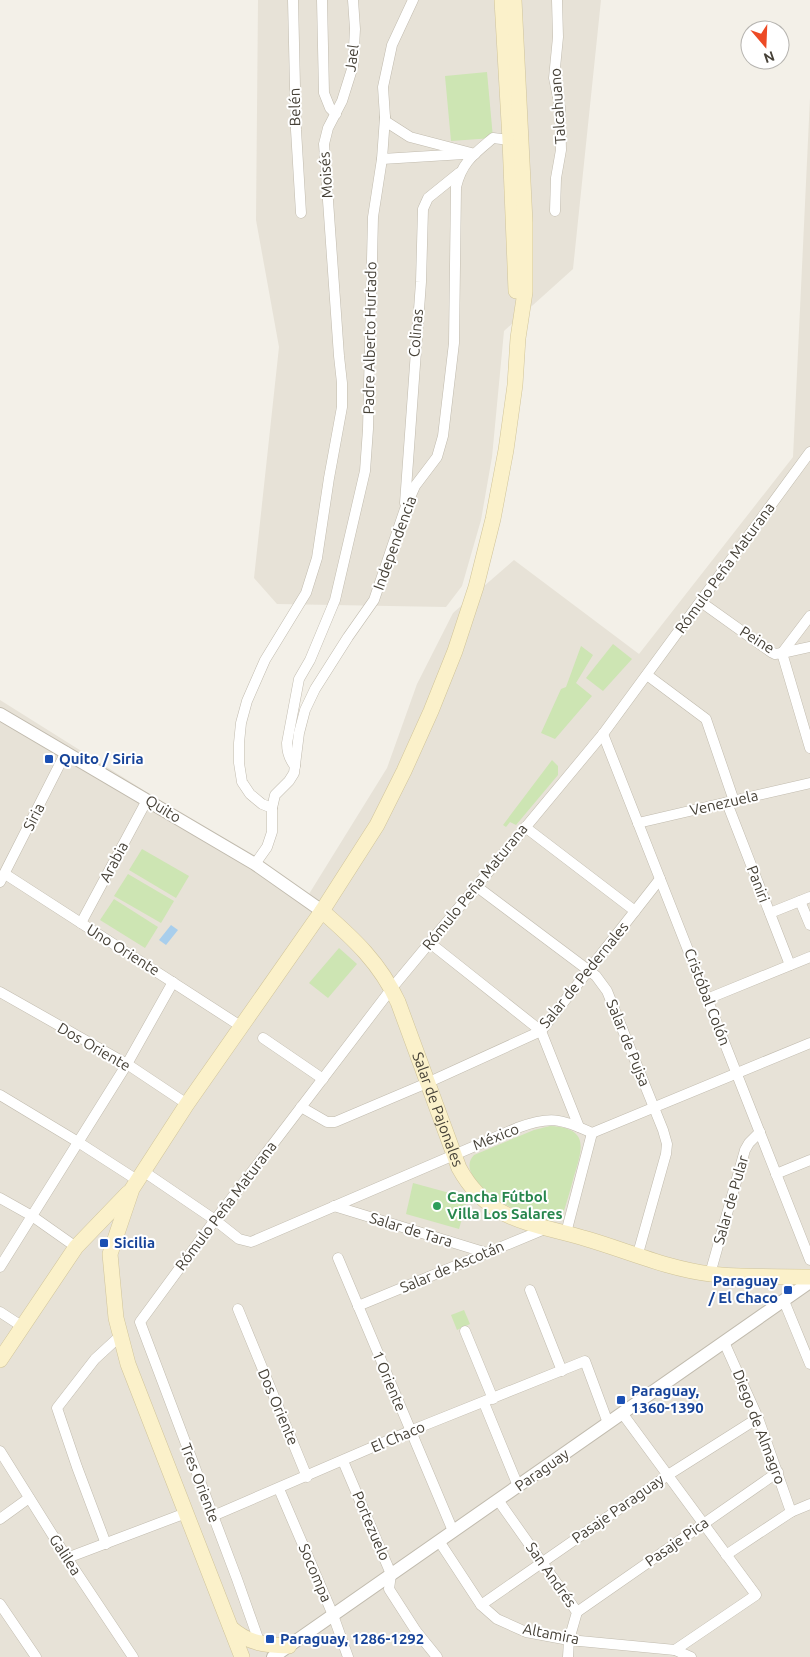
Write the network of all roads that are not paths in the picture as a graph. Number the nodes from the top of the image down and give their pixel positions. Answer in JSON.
{"nodes":[{"id":1,"x":293,"y":0,"type":"edge"},
{"id":2,"x":322,"y":0,"type":"edge"},
{"id":3,"x":353,"y":0,"type":"edge"},
{"id":4,"x":413,"y":0,"type":"edge"},
{"id":5,"x":502,"y":0,"type":"edge"},
{"id":6,"x":514,"y":0,"type":"edge"},
{"id":7,"x":557,"y":0,"type":"edge"},
{"id":8,"x":336,"y":114,"type":"junction"},
{"id":9,"x":385,"y":117,"type":"junction"},
{"id":10,"x":510,"y":140,"type":"junction"},
{"id":11,"x":475,"y":154,"type":"junction"},
{"id":12,"x":382,"y":159,"type":"junction"},
{"id":13,"x":459,"y":173,"type":"junction"},
{"id":14,"x":555,"y":211,"type":"dead end"},
{"id":15,"x":301,"y":213,"type":"dead end"},
{"id":16,"x":518,"y":338,"type":"junction"},
{"id":17,"x":810,"y":452,"type":"edge"},
{"id":18,"x":405,"y":509,"type":"junction"},
{"id":19,"x":701,"y":602,"type":"junction"},
{"id":20,"x":810,"y":616,"type":"edge"},
{"id":21,"x":810,"y":647,"type":"edge"},
{"id":22,"x":782,"y":653,"type":"junction"},
{"id":23,"x":647,"y":675,"type":"junction"},
{"id":24,"x":0,"y":714,"type":"edge"},
{"id":25,"x":603,"y":734,"type":"junction"},
{"id":26,"x":810,"y":748,"type":"edge"},
{"id":27,"x":66,"y":752,"type":"junction"},
{"id":28,"x":295,"y":766,"type":"junction"},
{"id":29,"x":810,"y":784,"type":"edge"},
{"id":30,"x":147,"y":800,"type":"junction"},
{"id":31,"x":730,"y":802,"type":"junction"},
{"id":32,"x":272,"y":808,"type":"junction"},
{"id":33,"x":638,"y":823,"type":"junction"},
{"id":34,"x":525,"y":827,"type":"junction"},
{"id":35,"x":255,"y":864,"type":"junction"},
{"id":36,"x":2,"y":878,"type":"edge"},
{"id":37,"x":660,"y":879,"type":"junction"},
{"id":38,"x":476,"y":886,"type":"junction"},
{"id":39,"x":805,"y":899,"type":"edge"},
{"id":40,"x":322,"y":911,"type":"junction"},
{"id":41,"x":635,"y":911,"type":"junction"},
{"id":42,"x":770,"y":913,"type":"junction"},
{"id":43,"x":81,"y":923,"type":"junction"},
{"id":44,"x":810,"y":925,"type":"edge"},
{"id":45,"x":430,"y":942,"type":"junction"},
{"id":46,"x":810,"y":957,"type":"edge"},
{"id":47,"x":790,"y":965,"type":"junction"},
{"id":48,"x":588,"y":970,"type":"junction"},
{"id":49,"x":174,"y":982,"type":"junction"},
{"id":50,"x":392,"y":988,"type":"junction"},
{"id":51,"x":0,"y":992,"type":"edge"},
{"id":52,"x":707,"y":998,"type":"junction"},
{"id":53,"x":242,"y":1027,"type":"junction"},
{"id":54,"x":541,"y":1031,"type":"junction"},
{"id":55,"x":263,"y":1038,"type":"dead end"},
{"id":56,"x":810,"y":1043,"type":"edge"},
{"id":57,"x":127,"y":1064,"type":"junction"},
{"id":58,"x":737,"y":1073,"type":"junction"},
{"id":59,"x":323,"y":1079,"type":"junction"},
{"id":60,"x":427,"y":1084,"type":"junction"},
{"id":61,"x":0,"y":1095,"type":"edge"},
{"id":62,"x":187,"y":1104,"type":"junction"},
{"id":63,"x":301,"y":1107,"type":"junction"},
{"id":64,"x":654,"y":1108,"type":"junction"},
{"id":65,"x":579,"y":1127,"type":"junction"},
{"id":66,"x":760,"y":1132,"type":"junction"},
{"id":67,"x":592,"y":1133,"type":"junction"},
{"id":68,"x":78,"y":1142,"type":"junction"},
{"id":69,"x":453,"y":1155,"type":"junction"},
{"id":70,"x":810,"y":1160,"type":"edge"},
{"id":71,"x":776,"y":1174,"type":"junction"},
{"id":72,"x":137,"y":1180,"type":"junction"},
{"id":73,"x":0,"y":1198,"type":"edge"},
{"id":74,"x":334,"y":1206,"type":"junction"},
{"id":75,"x":32,"y":1216,"type":"junction"},
{"id":76,"x":215,"y":1220,"type":"junction"},
{"id":77,"x":545,"y":1229,"type":"junction"},
{"id":78,"x":566,"y":1233,"type":"junction"},
{"id":79,"x":76,"y":1247,"type":"junction"},
{"id":80,"x":487,"y":1253,"type":"junction"},
{"id":81,"x":637,"y":1257,"type":"junction"},
{"id":82,"x":338,"y":1258,"type":"dead end"},
{"id":83,"x":810,"y":1260,"type":"edge"},
{"id":84,"x":0,"y":1267,"type":"edge"},
{"id":85,"x":710,"y":1274,"type":"junction"},
{"id":86,"x":810,"y":1277,"type":"edge"},
{"id":87,"x":810,"y":1282,"type":"edge"},
{"id":88,"x":530,"y":1290,"type":"dead end"},
{"id":89,"x":784,"y":1301,"type":"junction"},
{"id":90,"x":358,"y":1306,"type":"junction"},
{"id":91,"x":238,"y":1309,"type":"dead end"},
{"id":92,"x":0,"y":1312,"type":"edge"},
{"id":93,"x":140,"y":1322,"type":"joint"},
{"id":94,"x":23,"y":1327,"type":"junction"},
{"id":95,"x":464,"y":1331,"type":"dead end"},
{"id":96,"x":120,"y":1336,"type":"junction"},
{"id":97,"x":724,"y":1342,"type":"junction"},
{"id":98,"x":0,"y":1360,"type":"edge"},
{"id":99,"x":810,"y":1364,"type":"edge"},
{"id":100,"x":562,"y":1371,"type":"junction"},
{"id":101,"x":488,"y":1401,"type":"junction"},
{"id":102,"x":622,"y":1413,"type":"junction"},
{"id":103,"x":758,"y":1418,"type":"junction"},
{"id":104,"x":608,"y":1423,"type":"junction"},
{"id":105,"x":410,"y":1431,"type":"junction"},
{"id":106,"x":0,"y":1451,"type":"edge"},
{"id":107,"x":343,"y":1461,"type":"junction"},
{"id":108,"x":778,"y":1472,"type":"junction"},
{"id":109,"x":668,"y":1475,"type":"junction"},
{"id":110,"x":307,"y":1476,"type":"junction"},
{"id":111,"x":518,"y":1486,"type":"junction"},
{"id":112,"x":279,"y":1489,"type":"junction"},
{"id":113,"x":29,"y":1498,"type":"junction"},
{"id":114,"x":498,"y":1500,"type":"junction"},
{"id":115,"x":810,"y":1504,"type":"edge"},
{"id":116,"x":791,"y":1512,"type":"junction"},
{"id":117,"x":186,"y":1513,"type":"junction"},
{"id":118,"x":213,"y":1516,"type":"junction"},
{"id":119,"x":0,"y":1519,"type":"edge"},
{"id":120,"x":703,"y":1523,"type":"junction"},
{"id":121,"x":453,"y":1531,"type":"junction"},
{"id":122,"x":439,"y":1541,"type":"junction"},
{"id":123,"x":106,"y":1544,"type":"junction"},
{"id":124,"x":726,"y":1555,"type":"junction"},
{"id":125,"x":67,"y":1558,"type":"junction"},
{"id":126,"x":542,"y":1562,"type":"junction"},
{"id":127,"x":392,"y":1574,"type":"junction"},
{"id":128,"x":0,"y":1604,"type":"edge"},
{"id":129,"x":481,"y":1605,"type":"junction"},
{"id":130,"x":577,"y":1612,"type":"junction"},
{"id":131,"x":333,"y":1615,"type":"junction"},
{"id":132,"x":231,"y":1628,"type":"junction"},
{"id":133,"x":569,"y":1640,"type":"junction"},
{"id":134,"x":260,"y":1644,"type":"junction"},
{"id":135,"x":289,"y":1646,"type":"junction"},
{"id":136,"x":675,"y":1650,"type":"junction"},
{"id":137,"x":36,"y":1657,"type":"edge"},
{"id":138,"x":133,"y":1657,"type":"edge"},
{"id":139,"x":242,"y":1657,"type":"edge"},
{"id":140,"x":273,"y":1657,"type":"edge"},
{"id":141,"x":348,"y":1657,"type":"edge"},
{"id":142,"x":437,"y":1657,"type":"edge"},
{"id":143,"x":568,"y":1657,"type":"edge"},
{"id":144,"x":691,"y":1657,"type":"edge"}],
"edges":[{"from":1,"to":15,"type":"street","name":"Belén"},
{"from":2,"to":8,"type":"street"},
{"from":3,"to":8,"type":"street","name":"Jael"},
{"from":4,"to":9,"type":"street","name":"Padre Alberto Hurtado"},
{"from":5,"to":10,"type":"main road"},
{"from":6,"to":16,"type":"main road"},
{"from":7,"to":14,"type":"street","name":"Talcahuano"},
{"from":8,"to":32,"type":"street","name":"Moisés"},
{"from":9,"to":11,"type":"street"},
{"from":9,"to":12,"type":"street","name":"Padre Alberto Hurtado"},
{"from":10,"to":11,"type":"street"},
{"from":10,"to":16,"type":"main road"},
{"from":11,"to":12,"type":"street"},
{"from":11,"to":13,"type":"street"},
{"from":12,"to":28,"type":"street","name":"Padre Alberto Hurtado"},
{"from":13,"to":18,"type":"street","name":"Independencia"},
{"from":13,"to":18,"type":"street","name":"Colinas"},
{"from":16,"to":40,"type":"main road"},
{"from":17,"to":19,"type":"street","name":"Rómulo Peña Maturana"},
{"from":18,"to":28,"type":"street","name":"Independencia"},
{"from":19,"to":22,"type":"street","name":"Peine"},
{"from":19,"to":23,"type":"street","name":"Rómulo Peña Maturana"},
{"from":20,"to":22,"type":"street"},
{"from":21,"to":22,"type":"street"},
{"from":22,"to":26,"type":"street","name":"Peine"},
{"from":23,"to":25,"type":"street","name":"Rómulo Peña Maturana"},
{"from":23,"to":31,"type":"street","name":"Paniri"},
{"from":24,"to":27,"type":"street","name":"Quito"},
{"from":25,"to":33,"type":"street","name":"Cristóbal Colón"},
{"from":25,"to":34,"type":"street","name":"Rómulo Peña Maturana"},
{"from":27,"to":30,"type":"street","name":"Quito"},
{"from":27,"to":36,"type":"street","name":"Siria"},
{"from":28,"to":32,"type":"street","name":"Independencia"},
{"from":29,"to":31,"type":"street","name":"Venezuela"},
{"from":30,"to":35,"type":"street","name":"Quito"},
{"from":30,"to":43,"type":"street","name":"Arabia"},
{"from":31,"to":33,"type":"street","name":"Venezuela"},
{"from":31,"to":42,"type":"street","name":"Paniri"},
{"from":32,"to":35,"type":"street","name":"Independencia"},
{"from":33,"to":37,"type":"street","name":"Cristóbal Colón"},
{"from":34,"to":38,"type":"street","name":"Rómulo Peña Maturana"},
{"from":34,"to":41,"type":"street"},
{"from":35,"to":40,"type":"street","name":"Quito"},
{"from":36,"to":43,"type":"street","name":"Uno Oriente"},
{"from":37,"to":41,"type":"street","name":"Salar de Pedernales"},
{"from":37,"to":52,"type":"street","name":"Cristóbal Colón"},
{"from":38,"to":45,"type":"street","name":"Rómulo Peña Maturana"},
{"from":38,"to":48,"type":"street","name":"Salar de Pujsa"},
{"from":39,"to":42,"type":"street"},
{"from":39,"to":44,"type":"street"},
{"from":40,"to":50,"type":"main road","name":"Salar de Pajonales"},
{"from":40,"to":53,"type":"main road"},
{"from":41,"to":48,"type":"street","name":"Salar de Pedernales"},
{"from":42,"to":47,"type":"street","name":"Paniri"},
{"from":43,"to":49,"type":"street","name":"Uno Oriente"},
{"from":45,"to":50,"type":"street","name":"Rómulo Peña Maturana"},
{"from":45,"to":54,"type":"street"},
{"from":46,"to":47,"type":"street"},
{"from":47,"to":52,"type":"street"},
{"from":48,"to":54,"type":"street","name":"Salar de Pedernales"},
{"from":48,"to":64,"type":"street","name":"Salar de Pujsa"},
{"from":49,"to":53,"type":"street","name":"Uno Oriente"},
{"from":49,"to":57,"type":"street"},
{"from":50,"to":59,"type":"street","name":"Rómulo Peña Maturana"},
{"from":50,"to":60,"type":"main road","name":"Salar de Pajonales"},
{"from":51,"to":57,"type":"street","name":"Dos Oriente"},
{"from":52,"to":58,"type":"street","name":"Cristóbal Colón"},
{"from":53,"to":62,"type":"main road"},
{"from":54,"to":60,"type":"street","name":"Salar de Pedernales"},
{"from":54,"to":65,"type":"street"},
{"from":55,"to":59,"type":"street"},
{"from":56,"to":58,"type":"street"},
{"from":57,"to":62,"type":"street","name":"Dos Oriente"},
{"from":57,"to":68,"type":"street"},
{"from":58,"to":64,"type":"street"},
{"from":58,"to":66,"type":"street","name":"Cristóbal Colón"},
{"from":59,"to":63,"type":"street","name":"Rómulo Peña Maturana"},
{"from":60,"to":63,"type":"street","name":"Salar de Pedernales"},
{"from":60,"to":69,"type":"main road","name":"Salar de Pajonales"},
{"from":61,"to":68,"type":"street"},
{"from":62,"to":72,"type":"main road"},
{"from":63,"to":76,"type":"street","name":"Rómulo Peña Maturana"},
{"from":64,"to":67,"type":"street"},
{"from":64,"to":81,"type":"street","name":"Salar de Pujsa"},
{"from":65,"to":67,"type":"street","name":"México"},
{"from":65,"to":69,"type":"street","name":"México"},
{"from":66,"to":71,"type":"street","name":"Cristóbal Colón"},
{"from":66,"to":85,"type":"street","name":"Salar de Pular"},
{"from":67,"to":78,"type":"street"},
{"from":68,"to":72,"type":"street"},
{"from":68,"to":75,"type":"street"},
{"from":69,"to":74,"type":"street","name":"México"},
{"from":69,"to":77,"type":"main road","name":"Salar de Pajonales"},
{"from":70,"to":71,"type":"street"},
{"from":71,"to":83,"type":"street","name":"Cristóbal Colón"},
{"from":72,"to":76,"type":"street","name":"México"},
{"from":72,"to":79,"type":"main road"},
{"from":72,"to":96,"type":"main road"},
{"from":73,"to":75,"type":"street"},
{"from":74,"to":76,"type":"street","name":"México"},
{"from":74,"to":80,"type":"street","name":"Salar de Tara"},
{"from":75,"to":79,"type":"street"},
{"from":75,"to":84,"type":"street"},
{"from":76,"to":93,"type":"street","name":"Rómulo Peña Maturana"},
{"from":77,"to":78,"type":"main road","name":"Salar de Pajonales"},
{"from":77,"to":80,"type":"street","name":"Salar de Ascotán"},
{"from":78,"to":81,"type":"main road","name":"Salar de Pajonales"},
{"from":79,"to":94,"type":"main road"},
{"from":80,"to":90,"type":"street","name":"Salar de Ascotán"},
{"from":81,"to":85,"type":"main road","name":"Salar de Pajonales"},
{"from":82,"to":90,"type":"street","name":"1 Oriente"},
{"from":85,"to":86,"type":"main road","name":"Salar de Pajonales"},
{"from":87,"to":89,"type":"street","name":"Paraguay"},
{"from":88,"to":100,"type":"street"},
{"from":89,"to":97,"type":"street","name":"Paraguay"},
{"from":89,"to":99,"type":"street"},
{"from":90,"to":105,"type":"street","name":"1 Oriente"},
{"from":91,"to":110,"type":"street","name":"Dos Oriente"},
{"from":92,"to":94,"type":"street"},
{"from":93,"to":118,"type":"street","name":"Tres Oriente"},
{"from":94,"to":98,"type":"main road"},
{"from":95,"to":101,"type":"street"},
{"from":96,"to":117,"type":"main road"},
{"from":96,"to":123,"type":"street"},
{"from":97,"to":102,"type":"street","name":"Paraguay"},
{"from":97,"to":103,"type":"street","name":"Diego de Almagro"},
{"from":100,"to":101,"type":"street","name":"El Chaco"},
{"from":100,"to":104,"type":"street","name":"El Chaco"},
{"from":101,"to":105,"type":"street","name":"El Chaco"},
{"from":101,"to":111,"type":"street"},
{"from":102,"to":104,"type":"street","name":"Paraguay"},
{"from":102,"to":109,"type":"street"},
{"from":103,"to":108,"type":"street","name":"Diego de Almagro"},
{"from":103,"to":109,"type":"street","name":"Pasaje Paraguay"},
{"from":104,"to":111,"type":"street","name":"Paraguay"},
{"from":105,"to":107,"type":"street","name":"El Chaco"},
{"from":105,"to":121,"type":"street","name":"1 Oriente"},
{"from":106,"to":113,"type":"street","name":"Galilea"},
{"from":107,"to":110,"type":"street","name":"El Chaco"},
{"from":107,"to":127,"type":"street","name":"Portezuelo"},
{"from":108,"to":116,"type":"street","name":"Diego de Almagro"},
{"from":108,"to":120,"type":"street","name":"Pasaje Pica"},
{"from":109,"to":120,"type":"street"},
{"from":109,"to":126,"type":"street","name":"Pasaje Paraguay"},
{"from":110,"to":112,"type":"street","name":"El Chaco"},
{"from":111,"to":114,"type":"street","name":"Paraguay"},
{"from":112,"to":118,"type":"street","name":"El Chaco"},
{"from":112,"to":131,"type":"street","name":"Socompa"},
{"from":113,"to":119,"type":"street"},
{"from":113,"to":125,"type":"street","name":"Galilea"},
{"from":114,"to":121,"type":"street","name":"Paraguay"},
{"from":114,"to":126,"type":"street","name":"San Andrés"},
{"from":115,"to":116,"type":"street"},
{"from":116,"to":124,"type":"street"},
{"from":117,"to":123,"type":"street"},
{"from":117,"to":132,"type":"main road"},
{"from":118,"to":134,"type":"street","name":"Tres Oriente"},
{"from":120,"to":124,"type":"street"},
{"from":120,"to":130,"type":"street","name":"Pasaje Pica"},
{"from":121,"to":122,"type":"street","name":"Paraguay"},
{"from":122,"to":127,"type":"street","name":"Paraguay"},
{"from":122,"to":129,"type":"street","name":"Altamira"},
{"from":123,"to":125,"type":"street"},
{"from":124,"to":136,"type":"street"},
{"from":125,"to":138,"type":"street","name":"Galilea"},
{"from":126,"to":129,"type":"street","name":"Pasaje Paraguay"},
{"from":126,"to":130,"type":"street","name":"San Andrés"},
{"from":127,"to":131,"type":"street","name":"Paraguay"},
{"from":127,"to":142,"type":"street","name":"Portezuelo"},
{"from":128,"to":137,"type":"street"},
{"from":129,"to":133,"type":"street","name":"Altamira"},
{"from":130,"to":133,"type":"street","name":"San Andrés"},
{"from":131,"to":135,"type":"street","name":"Paraguay"},
{"from":131,"to":141,"type":"street","name":"Socompa"},
{"from":132,"to":134,"type":"main road"},
{"from":132,"to":139,"type":"main road"},
{"from":133,"to":136,"type":"street","name":"Altamira"},
{"from":133,"to":143,"type":"street","name":"San Andrés"},
{"from":134,"to":135,"type":"main road"},
{"from":135,"to":140,"type":"street","name":"Paraguay"},
{"from":136,"to":144,"type":"street","name":"Altamira"}]}
